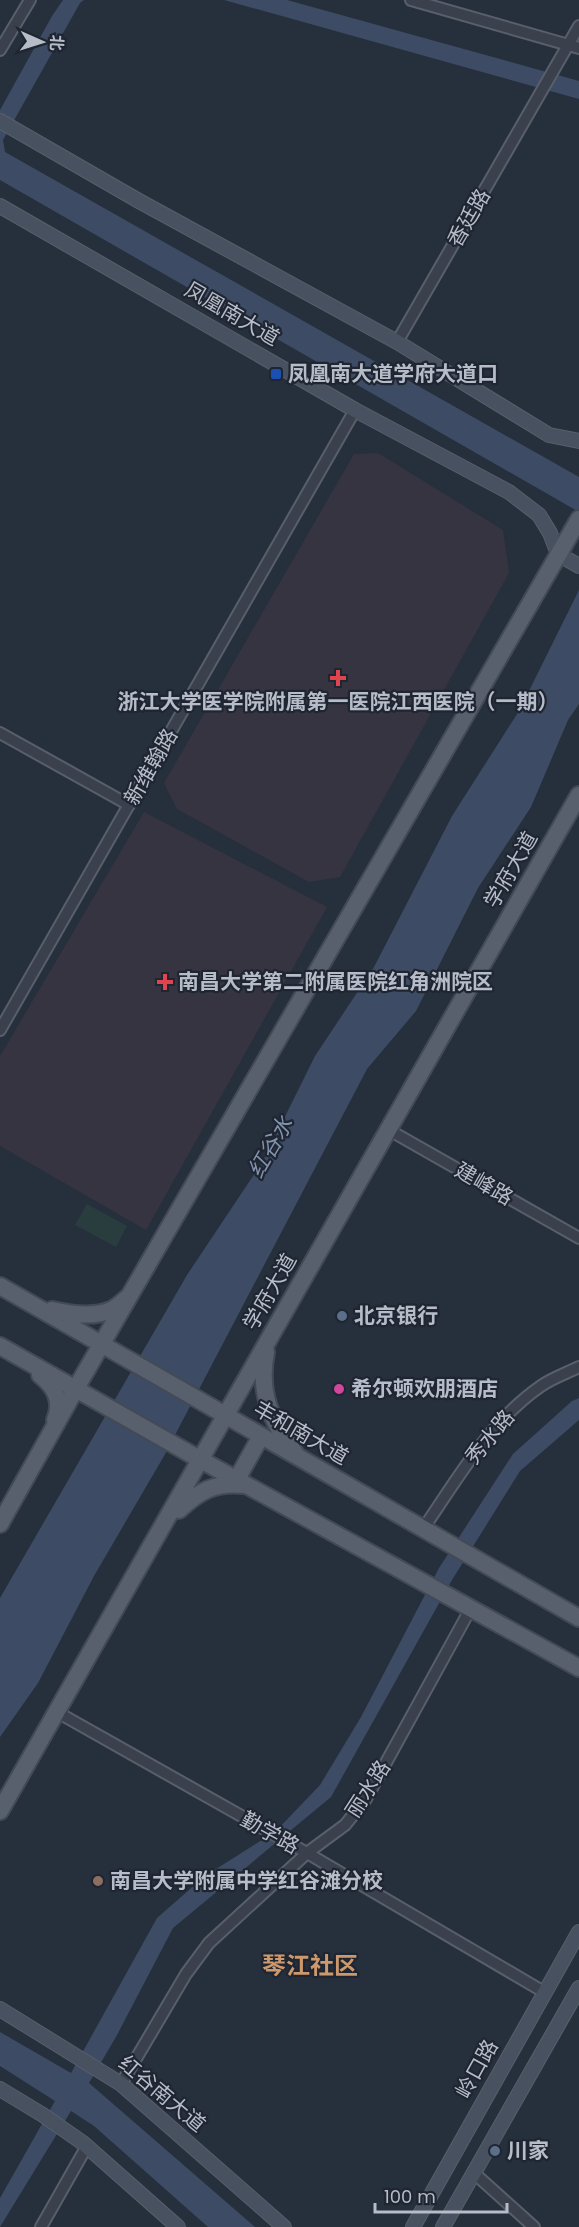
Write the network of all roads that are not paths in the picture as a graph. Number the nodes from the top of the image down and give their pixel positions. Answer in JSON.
{"nodes":[{"id":1,"x":30,"y":0,"type":"edge"},
{"id":2,"x":411,"y":0,"type":"edge"},
{"id":3,"x":579,"y":26,"type":"edge"},
{"id":4,"x":574,"y":47,"type":"edge"},
{"id":5,"x":0,"y":50,"type":"edge"},
{"id":6,"x":6,"y":125,"type":"edge"},
{"id":7,"x":0,"y":206,"type":"edge"},
{"id":8,"x":397,"y":342,"type":"junction"},
{"id":9,"x":356,"y":410,"type":"junction"},
{"id":10,"x":579,"y":441,"type":"edge"},
{"id":11,"x":579,"y":520,"type":"edge"},
{"id":12,"x":558,"y":554,"type":"junction"},
{"id":13,"x":579,"y":566,"type":"edge"},
{"id":14,"x":0,"y":733,"type":"edge"},
{"id":15,"x":579,"y":795,"type":"edge"},
{"id":16,"x":129,"y":805,"type":"junction"},
{"id":17,"x":573,"y":819,"type":"edge"},
{"id":18,"x":0,"y":1030,"type":"edge"},
{"id":19,"x":389,"y":1130,"type":"junction"},
{"id":20,"x":579,"y":1238,"type":"edge"},
{"id":21,"x":0,"y":1286,"type":"edge"},
{"id":22,"x":132,"y":1294,"type":"junction"},
{"id":23,"x":36,"y":1307,"type":"junction"},
{"id":24,"x":268,"y":1342,"type":"junction"},
{"id":25,"x":103,"y":1345,"type":"junction"},
{"id":26,"x":0,"y":1346,"type":"edge"},
{"id":27,"x":16,"y":1356,"type":"junction"},
{"id":28,"x":579,"y":1367,"type":"edge"},
{"id":29,"x":75,"y":1390,"type":"junction"},
{"id":30,"x":219,"y":1411,"type":"junction"},
{"id":31,"x":261,"y":1436,"type":"junction"},
{"id":32,"x":48,"y":1438,"type":"junction"},
{"id":33,"x":196,"y":1457,"type":"junction"},
{"id":34,"x":300,"y":1458,"type":"junction"},
{"id":35,"x":243,"y":1483,"type":"junction"},
{"id":36,"x":165,"y":1523,"type":"junction"},
{"id":37,"x":0,"y":1524,"type":"edge"},
{"id":38,"x":423,"y":1529,"type":"junction"},
{"id":39,"x":471,"y":1608,"type":"junction"},
{"id":40,"x":579,"y":1618,"type":"edge"},
{"id":41,"x":574,"y":1664,"type":"edge"},
{"id":42,"x":57,"y":1712,"type":"junction"},
{"id":43,"x":0,"y":1811,"type":"edge"},
{"id":44,"x":307,"y":1853,"type":"junction"},
{"id":45,"x":579,"y":1932,"type":"edge"},
{"id":46,"x":579,"y":1988,"type":"edge"},
{"id":47,"x":544,"y":1992,"type":"junction"},
{"id":48,"x":0,"y":2009,"type":"edge"},
{"id":49,"x":121,"y":2084,"type":"junction"},
{"id":50,"x":0,"y":2089,"type":"edge"},
{"id":51,"x":87,"y":2146,"type":"junction"},
{"id":52,"x":474,"y":2173,"type":"junction"},
{"id":53,"x":41,"y":2227,"type":"edge"},
{"id":54,"x":178,"y":2227,"type":"edge"},
{"id":55,"x":284,"y":2227,"type":"edge"},
{"id":56,"x":413,"y":2227,"type":"edge"},
{"id":57,"x":443,"y":2227,"type":"edge"},
{"id":58,"x":534,"y":2227,"type":"edge"}],
"edges":[{"from":1,"to":5,"type":"street"},
{"from":2,"to":4,"type":"street"},
{"from":3,"to":4,"type":"street"},
{"from":4,"to":8,"type":"street","name":"香廷路"},
{"from":6,"to":8,"type":"main road"},
{"from":7,"to":9,"type":"main road","name":"凤凰南大道"},
{"from":8,"to":10,"type":"main road"},
{"from":9,"to":12,"type":"main road","name":"凤凰南大道"},
{"from":9,"to":16,"type":"street","name":"新维翰路"},
{"from":11,"to":12,"type":"main road"},
{"from":12,"to":13,"type":"main road"},
{"from":12,"to":22,"type":"main road"},
{"from":14,"to":16,"type":"street"},
{"from":15,"to":17,"type":"main road","name":"学府大道"},
{"from":16,"to":18,"type":"street","name":"新维翰路"},
{"from":17,"to":19,"type":"main road","name":"学府大道"},
{"from":19,"to":20,"type":"street","name":"建峰路"},
{"from":19,"to":24,"type":"main road","name":"学府大道"},
{"from":21,"to":23,"type":"main road","name":"丰和南大道"},
{"from":22,"to":23,"type":"main road"},
{"from":22,"to":25,"type":"main road"},
{"from":23,"to":25,"type":"main road","name":"丰和南大道"},
{"from":24,"to":30,"type":"main road","name":"学府大道"},
{"from":24,"to":34,"type":"main road"},
{"from":25,"to":29,"type":"main road"},
{"from":25,"to":30,"type":"main road","name":"丰和南大道"},
{"from":26,"to":27,"type":"main road"},
{"from":27,"to":29,"type":"main road"},
{"from":27,"to":32,"type":"main road"},
{"from":28,"to":38,"type":"street","name":"秀水路"},
{"from":29,"to":32,"type":"main road"},
{"from":29,"to":33,"type":"main road"},
{"from":30,"to":31,"type":"main road","name":"丰和南大道"},
{"from":30,"to":33,"type":"main road","name":"学府大道"},
{"from":31,"to":34,"type":"main road","name":"丰和南大道"},
{"from":31,"to":35,"type":"main road"},
{"from":32,"to":37,"type":"main road"},
{"from":33,"to":35,"type":"main road"},
{"from":33,"to":36,"type":"main road","name":"学府大道"},
{"from":34,"to":38,"type":"main road","name":"丰和南大道"},
{"from":35,"to":36,"type":"main road"},
{"from":35,"to":39,"type":"main road"},
{"from":36,"to":42,"type":"main road","name":"学府大道"},
{"from":38,"to":40,"type":"main road","name":"丰和南大道"},
{"from":39,"to":41,"type":"main road"},
{"from":39,"to":44,"type":"street","name":"丽水路"},
{"from":42,"to":43,"type":"main road","name":"学府大道"},
{"from":42,"to":44,"type":"street","name":"勤学路"},
{"from":44,"to":47,"type":"street","name":"勤学路"},
{"from":44,"to":49,"type":"street","name":"丽水路"},
{"from":45,"to":47,"type":"main road","name":"岭口路"},
{"from":46,"to":52,"type":"main road"},
{"from":47,"to":56,"type":"main road","name":"岭口路"},
{"from":48,"to":49,"type":"main road","name":"红谷南大道"},
{"from":49,"to":55,"type":"main road","name":"红谷南大道"},
{"from":50,"to":51,"type":"main road"},
{"from":51,"to":53,"type":"street"},
{"from":51,"to":54,"type":"main road"},
{"from":52,"to":57,"type":"main road"},
{"from":52,"to":58,"type":"street"}]}
